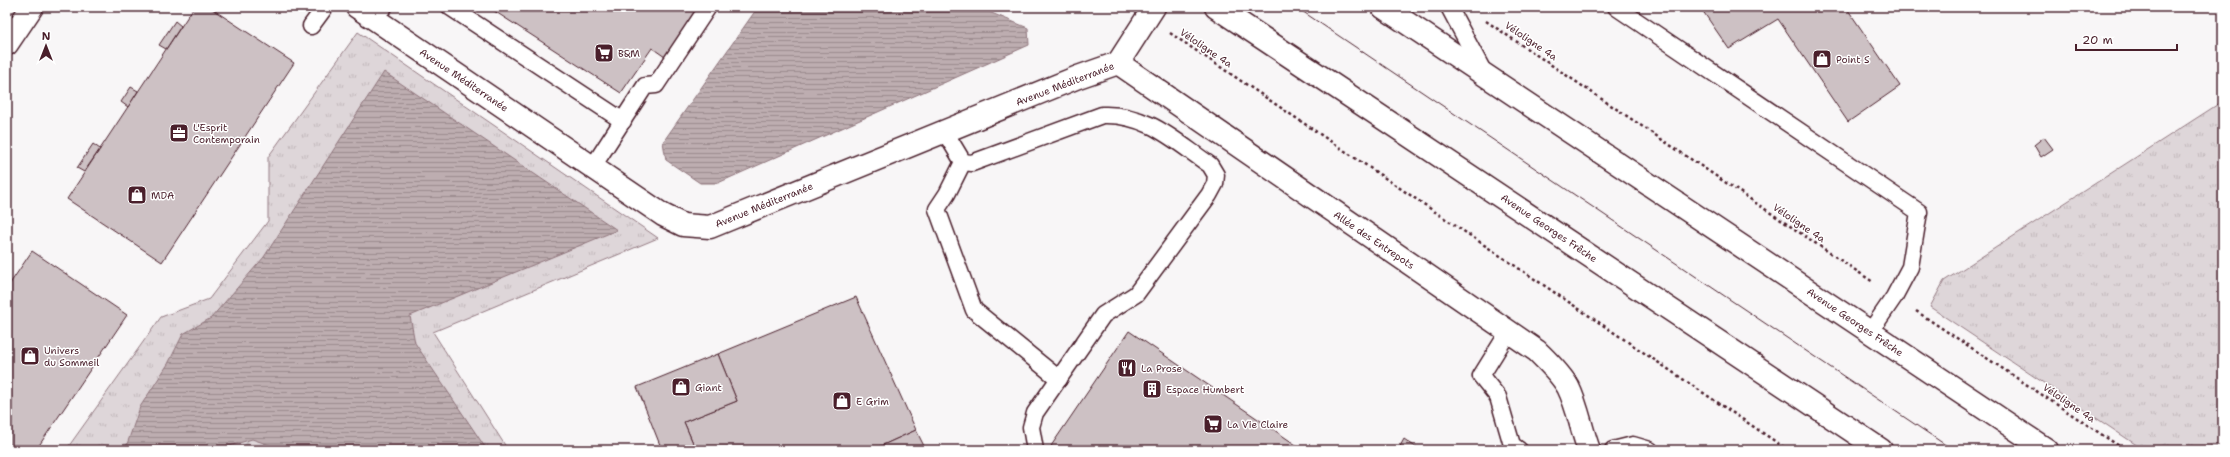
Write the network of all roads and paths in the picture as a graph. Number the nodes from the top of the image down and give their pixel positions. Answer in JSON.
{"nodes":[{"id":1,"x":32,"y":7,"type":"edge"},
{"id":2,"x":326,"y":7,"type":"edge"},
{"id":3,"x":450,"y":7,"type":"edge"},
{"id":4,"x":708,"y":7,"type":"edge"},
{"id":5,"x":1216,"y":7,"type":"edge"},
{"id":6,"x":1383,"y":7,"type":"edge"},
{"id":7,"x":1449,"y":7,"type":"edge"},
{"id":8,"x":1616,"y":7,"type":"edge"},
{"id":9,"x":371,"y":10,"type":"edge"},
{"id":10,"x":1150,"y":12,"type":"edge"},
{"id":11,"x":1479,"y":16,"type":"dead end"},
{"id":12,"x":311,"y":26,"type":"dead end"},
{"id":13,"x":7,"y":44,"type":"edge"},
{"id":14,"x":1118,"y":63,"type":"junction"},
{"id":15,"x":1486,"y":76,"type":"junction"},
{"id":16,"x":623,"y":121,"type":"junction"},
{"id":17,"x":944,"y":132,"type":"junction"},
{"id":18,"x":963,"y":162,"type":"junction"},
{"id":19,"x":592,"y":168,"type":"junction"},
{"id":20,"x":1894,"y":297,"type":"junction"},
{"id":21,"x":1509,"y":331,"type":"junction"},
{"id":22,"x":1870,"y":332,"type":"junction"},
{"id":23,"x":1059,"y":379,"type":"junction"},
{"id":24,"x":1035,"y":450,"type":"edge"},
{"id":25,"x":1519,"y":450,"type":"edge"},
{"id":26,"x":1589,"y":450,"type":"edge"},
{"id":27,"x":1613,"y":450,"type":"edge"},
{"id":28,"x":1650,"y":450,"type":"edge"},
{"id":29,"x":1788,"y":450,"type":"edge"},
{"id":30,"x":1881,"y":450,"type":"edge"},
{"id":31,"x":2047,"y":450,"type":"edge"},
{"id":32,"x":2125,"y":450,"type":"edge"}],
"edges":[{"from":1,"to":13,"type":"main road"},
{"from":2,"to":12,"type":"lane"},
{"from":3,"to":16,"type":"lane"},
{"from":4,"to":16,"type":"lane"},
{"from":5,"to":30,"type":"main road","name":"Avenue Georges Frêche"},
{"from":6,"to":15,"type":"main road","name":"Avenue Georges Frêche"},
{"from":7,"to":15,"type":"lane"},
{"from":8,"to":20,"type":"lane"},
{"from":9,"to":19,"type":"main road","name":"Avenue Méditerranée"},
{"from":10,"to":14,"type":"main road"},
{"from":10,"to":29,"type":"path","name":"Véloligne 4a"},
{"from":11,"to":20,"type":"path","name":"Véloligne 4a"},
{"from":14,"to":17,"type":"main road","name":"Avenue Méditerranée"},
{"from":14,"to":21,"type":"main road","name":"Allée des Entrepots"},
{"from":15,"to":22,"type":"main road","name":"Avenue Georges Frêche"},
{"from":16,"to":19,"type":"lane"},
{"from":17,"to":18,"type":"lane"},
{"from":17,"to":19,"type":"main road","name":"Avenue Méditerranée"},
{"from":18,"to":23,"type":"lane"},
{"from":18,"to":23,"type":"lane"},
{"from":20,"to":22,"type":"lane"},
{"from":20,"to":32,"type":"path","name":"Véloligne 4a"},
{"from":21,"to":25,"type":"lane"},
{"from":21,"to":26,"type":"main road","name":"Allée des Entrepots"},
{"from":22,"to":31,"type":"main road","name":"Avenue Georges Frêche"},
{"from":23,"to":24,"type":"lane"},
{"from":27,"to":28,"type":"lane"}]}
